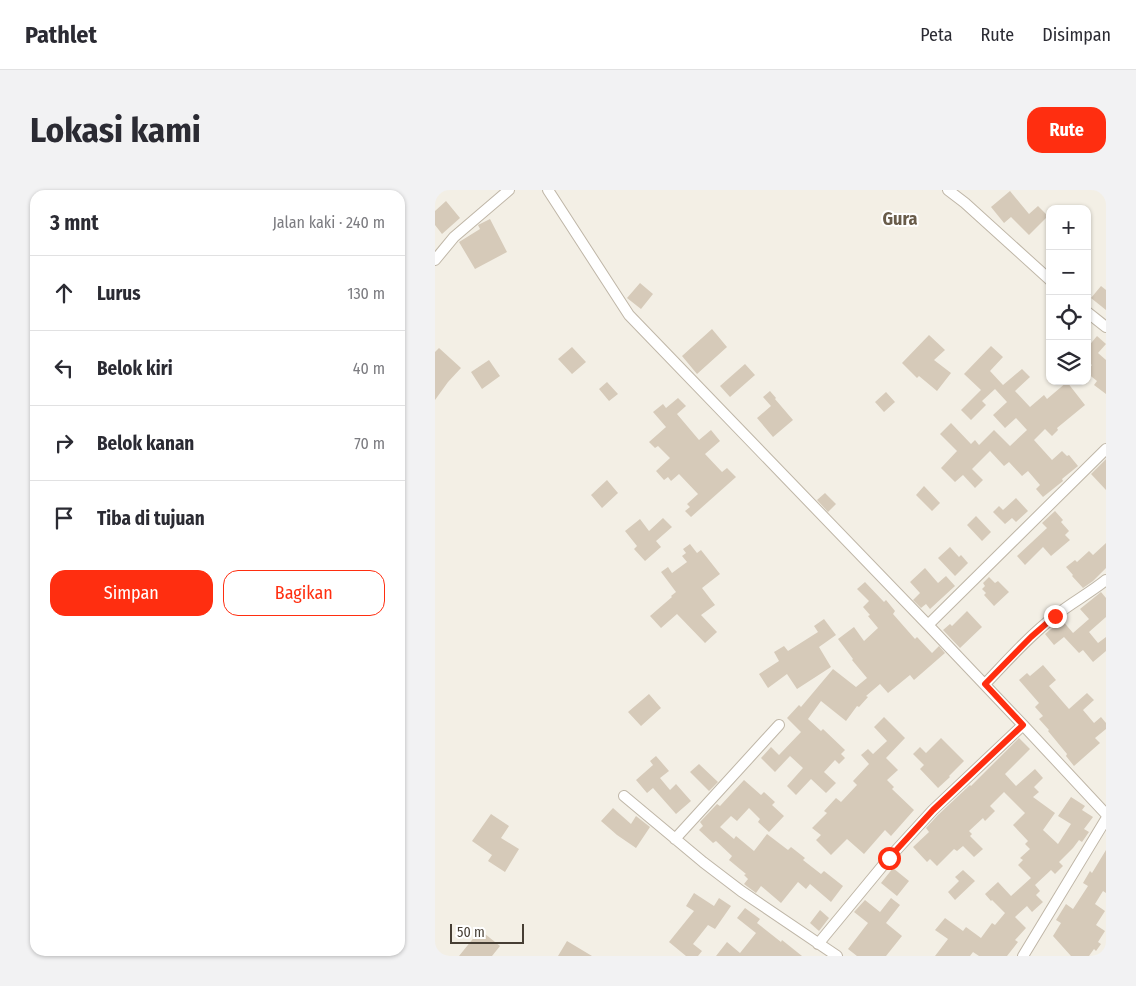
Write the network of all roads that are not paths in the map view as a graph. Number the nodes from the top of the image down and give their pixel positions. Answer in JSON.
{"nodes":[{"id":1,"x":509,"y":190,"type":"edge"},
{"id":2,"x":548,"y":190,"type":"edge"},
{"id":3,"x":948,"y":190,"type":"edge"},
{"id":4,"x":435,"y":260,"type":"edge"},
{"id":5,"x":1046,"y":276,"type":"edge"},
{"id":6,"x":1091,"y":315,"type":"edge"},
{"id":7,"x":1106,"y":328,"type":"edge"},
{"id":8,"x":1106,"y":449,"type":"edge"},
{"id":9,"x":1106,"y":580,"type":"edge"},
{"id":10,"x":928,"y":625,"type":"junction"},
{"id":11,"x":985,"y":684,"type":"junction"},
{"id":12,"x":779,"y":725,"type":"dead end"},
{"id":13,"x":1023,"y":725,"type":"junction"},
{"id":14,"x":624,"y":796,"type":"dead end"},
{"id":15,"x":1106,"y":814,"type":"edge"},
{"id":16,"x":1106,"y":819,"type":"edge"},
{"id":17,"x":675,"y":839,"type":"junction"},
{"id":18,"x":819,"y":944,"type":"junction"},
{"id":19,"x":837,"y":956,"type":"edge"},
{"id":20,"x":1023,"y":956,"type":"edge"}],
"edges":[{"from":1,"to":4,"type":"street"},
{"from":2,"to":10,"type":"street"},
{"from":3,"to":5,"type":"street"},
{"from":6,"to":7,"type":"street"},
{"from":8,"to":10,"type":"street"},
{"from":9,"to":11,"type":"street"},
{"from":10,"to":11,"type":"street"},
{"from":11,"to":13,"type":"street"},
{"from":12,"to":17,"type":"street"},
{"from":13,"to":15,"type":"street"},
{"from":13,"to":18,"type":"street"},
{"from":14,"to":17,"type":"street"},
{"from":16,"to":20,"type":"street"},
{"from":17,"to":18,"type":"street"},
{"from":18,"to":19,"type":"street"}]}
